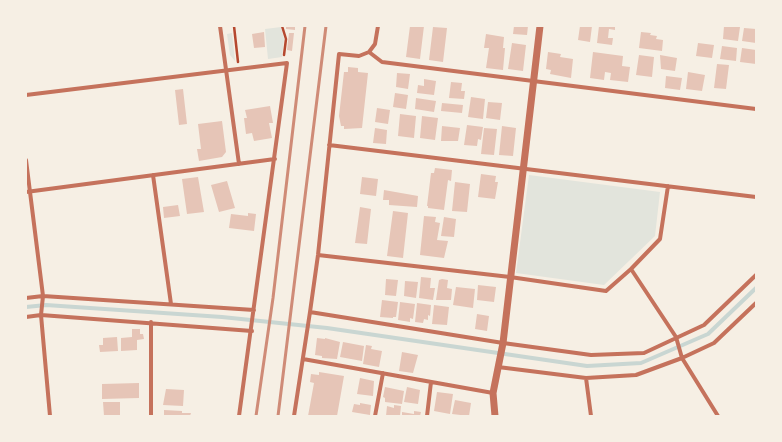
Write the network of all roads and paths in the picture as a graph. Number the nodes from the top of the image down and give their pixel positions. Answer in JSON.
{"nodes":[{"id":1,"x":220,"y":26,"type":"edge"},
{"id":2,"x":234,"y":26,"type":"edge"},
{"id":3,"x":282,"y":26,"type":"edge"},
{"id":4,"x":378,"y":26,"type":"edge"},
{"id":5,"x":540,"y":26,"type":"edge"},
{"id":6,"x":369,"y":52,"type":"junction"},
{"id":7,"x":283,"y":63,"type":"junction"},
{"id":8,"x":239,"y":68,"type":"junction"},
{"id":9,"x":226,"y":70,"type":"junction"},
{"id":10,"x":534,"y":81,"type":"junction"},
{"id":11,"x":26,"y":95,"type":"edge"},
{"id":12,"x":756,"y":109,"type":"edge"},
{"id":13,"x":329,"y":145,"type":"junction"},
{"id":14,"x":275,"y":159,"type":"junction"},
{"id":15,"x":26,"y":160,"type":"edge"},
{"id":16,"x":239,"y":164,"type":"junction"},
{"id":17,"x":523,"y":168,"type":"junction"},
{"id":18,"x":153,"y":175,"type":"junction"},
{"id":19,"x":668,"y":186,"type":"junction"},
{"id":20,"x":28,"y":192,"type":"edge"},
{"id":21,"x":756,"y":197,"type":"edge"},
{"id":22,"x":318,"y":255,"type":"junction"},
{"id":23,"x":631,"y":269,"type":"junction"},
{"id":24,"x":756,"y":275,"type":"edge"},
{"id":25,"x":510,"y":276,"type":"junction"},
{"id":26,"x":43,"y":296,"type":"junction"},
{"id":27,"x":26,"y":298,"type":"edge"},
{"id":28,"x":756,"y":303,"type":"edge"},
{"id":29,"x":170,"y":304,"type":"junction"},
{"id":30,"x":254,"y":310,"type":"junction"},
{"id":31,"x":310,"y":312,"type":"junction"},
{"id":32,"x":41,"y":315,"type":"junction"},
{"id":33,"x":26,"y":317,"type":"edge"},
{"id":34,"x":151,"y":322,"type":"junction"},
{"id":35,"x":252,"y":331,"type":"junction"},
{"id":36,"x":676,"y":337,"type":"junction"},
{"id":37,"x":503,"y":343,"type":"junction"},
{"id":38,"x":682,"y":358,"type":"junction"},
{"id":39,"x":303,"y":359,"type":"junction"},
{"id":40,"x":498,"y":367,"type":"junction"},
{"id":41,"x":383,"y":373,"type":"junction"},
{"id":42,"x":586,"y":378,"type":"junction"},
{"id":43,"x":431,"y":382,"type":"junction"},
{"id":44,"x":493,"y":393,"type":"junction"},
{"id":45,"x":50,"y":416,"type":"edge"},
{"id":46,"x":151,"y":416,"type":"edge"},
{"id":47,"x":239,"y":416,"type":"edge"},
{"id":48,"x":294,"y":416,"type":"edge"},
{"id":49,"x":375,"y":416,"type":"edge"},
{"id":50,"x":426,"y":416,"type":"edge"},
{"id":51,"x":495,"y":416,"type":"edge"},
{"id":52,"x":591,"y":416,"type":"edge"},
{"id":53,"x":718,"y":416,"type":"edge"}],
"edges":[{"from":1,"to":9,"type":"street"},
{"from":2,"to":8,"type":"path"},
{"from":3,"to":7,"type":"path"},
{"from":4,"to":6,"type":"street"},
{"from":5,"to":10,"type":"street"},
{"from":6,"to":10,"type":"street"},
{"from":6,"to":13,"type":"street"},
{"from":7,"to":8,"type":"street"},
{"from":7,"to":14,"type":"street"},
{"from":8,"to":9,"type":"street"},
{"from":9,"to":11,"type":"street"},
{"from":9,"to":16,"type":"street"},
{"from":10,"to":12,"type":"street"},
{"from":10,"to":17,"type":"street"},
{"from":13,"to":17,"type":"street"},
{"from":13,"to":22,"type":"street"},
{"from":14,"to":16,"type":"street"},
{"from":14,"to":30,"type":"street"},
{"from":15,"to":20,"type":"street"},
{"from":16,"to":18,"type":"street"},
{"from":17,"to":19,"type":"street"},
{"from":17,"to":25,"type":"street"},
{"from":18,"to":20,"type":"street"},
{"from":18,"to":29,"type":"street"},
{"from":19,"to":21,"type":"street"},
{"from":19,"to":23,"type":"street"},
{"from":20,"to":26,"type":"street"},
{"from":22,"to":25,"type":"street"},
{"from":22,"to":31,"type":"street"},
{"from":23,"to":25,"type":"street"},
{"from":23,"to":36,"type":"street"},
{"from":24,"to":36,"type":"street"},
{"from":25,"to":37,"type":"street"},
{"from":26,"to":27,"type":"street"},
{"from":26,"to":29,"type":"street"},
{"from":26,"to":32,"type":"street"},
{"from":28,"to":38,"type":"street"},
{"from":29,"to":30,"type":"street"},
{"from":30,"to":35,"type":"street"},
{"from":31,"to":37,"type":"street"},
{"from":31,"to":39,"type":"street"},
{"from":32,"to":33,"type":"street"},
{"from":32,"to":34,"type":"street"},
{"from":32,"to":45,"type":"street"},
{"from":34,"to":35,"type":"street"},
{"from":34,"to":46,"type":"street"},
{"from":35,"to":47,"type":"street"},
{"from":36,"to":37,"type":"street"},
{"from":36,"to":38,"type":"street"},
{"from":37,"to":40,"type":"street"},
{"from":38,"to":42,"type":"street"},
{"from":38,"to":53,"type":"street"},
{"from":39,"to":41,"type":"street"},
{"from":39,"to":48,"type":"street"},
{"from":40,"to":42,"type":"street"},
{"from":40,"to":44,"type":"street"},
{"from":41,"to":43,"type":"street"},
{"from":41,"to":49,"type":"street"},
{"from":42,"to":52,"type":"street"},
{"from":43,"to":44,"type":"street"},
{"from":43,"to":50,"type":"street"},
{"from":44,"to":51,"type":"street"}]}
